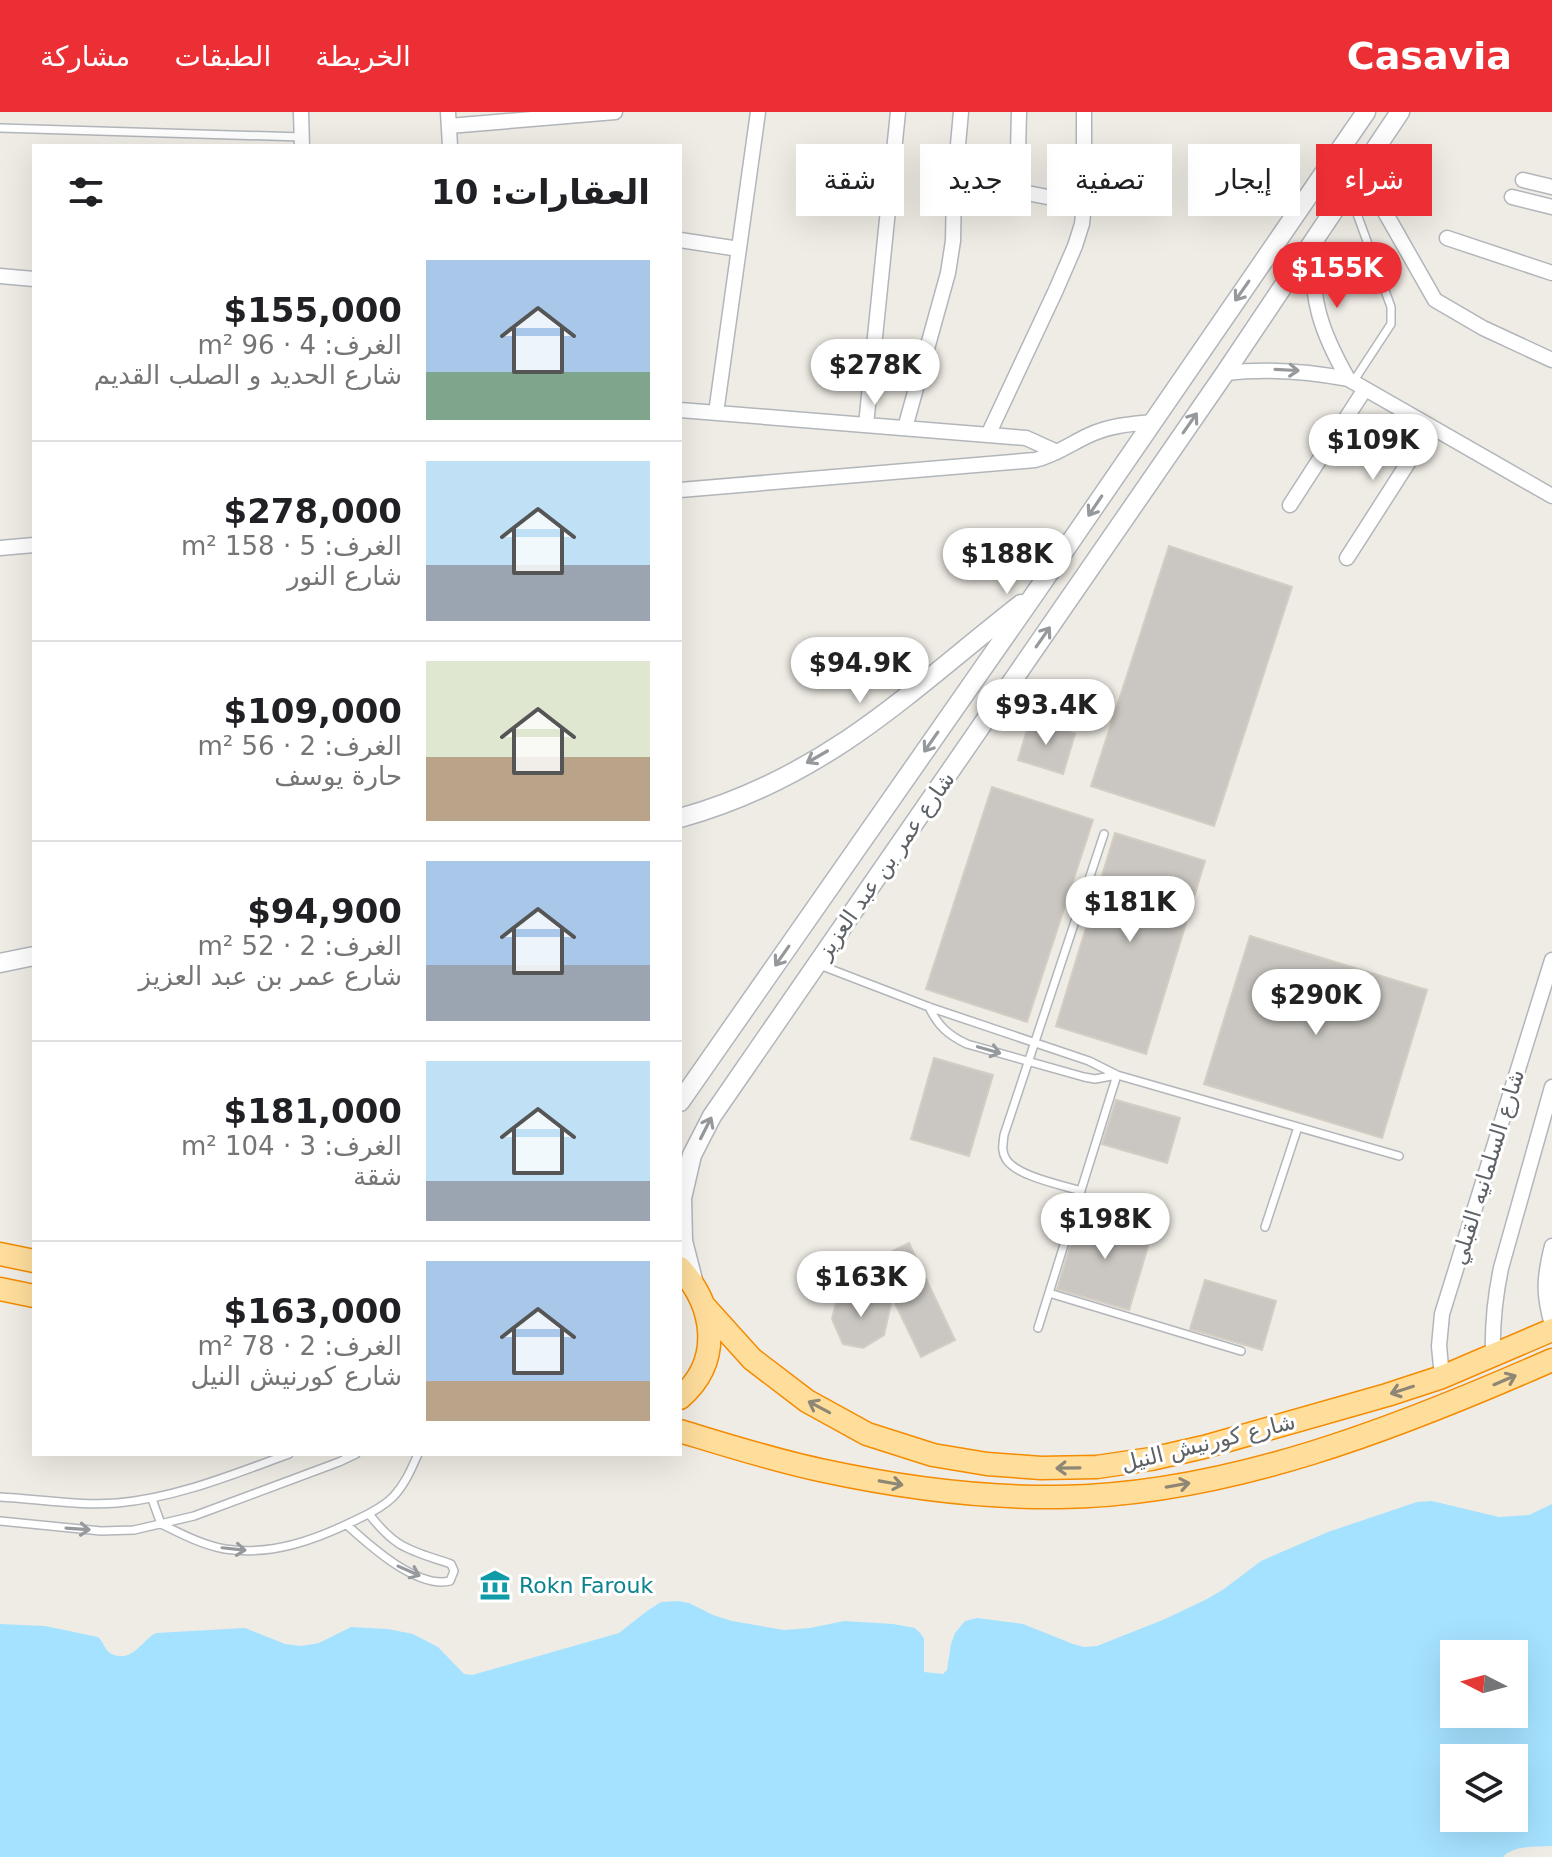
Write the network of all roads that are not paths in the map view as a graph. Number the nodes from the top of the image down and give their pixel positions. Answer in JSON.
{"nodes":[{"id":1,"x":301,"y":112,"type":"edge"},
{"id":2,"x":615,"y":112,"type":"edge"},
{"id":3,"x":758,"y":112,"type":"edge"},
{"id":4,"x":898,"y":112,"type":"edge"},
{"id":5,"x":961,"y":112,"type":"edge"},
{"id":6,"x":1019,"y":112,"type":"edge"},
{"id":7,"x":1084,"y":112,"type":"edge"},
{"id":8,"x":1366,"y":112,"type":"edge"},
{"id":9,"x":1400,"y":112,"type":"edge"},
{"id":10,"x":449,"y":119,"type":"edge"},
{"id":11,"x":0,"y":128,"type":"edge"},
{"id":12,"x":302,"y":141,"type":"edge"},
{"id":13,"x":450,"y":144,"type":"edge"},
{"id":14,"x":958,"y":144,"type":"edge"},
{"id":15,"x":1018,"y":144,"type":"edge"},
{"id":16,"x":1084,"y":144,"type":"edge"},
{"id":17,"x":1378,"y":144,"type":"edge"},
{"id":18,"x":1523,"y":180,"type":"dead end"},
{"id":19,"x":1552,"y":187,"type":"edge"},
{"id":20,"x":1512,"y":197,"type":"dead end"},
{"id":21,"x":1552,"y":207,"type":"edge"},
{"id":22,"x":953,"y":216,"type":"edge"},
{"id":23,"x":1083,"y":216,"type":"edge"},
{"id":24,"x":1330,"y":216,"type":"edge"},
{"id":25,"x":1358,"y":216,"type":"edge"},
{"id":26,"x":1387,"y":216,"type":"edge"},
{"id":27,"x":1447,"y":238,"type":"dead end"},
{"id":28,"x":682,"y":240,"type":"edge"},
{"id":29,"x":1311,"y":244,"type":"junction"},
{"id":30,"x":739,"y":249,"type":"junction"},
{"id":31,"x":1552,"y":273,"type":"edge"},
{"id":32,"x":0,"y":276,"type":"edge"},
{"id":33,"x":32,"y":279,"type":"edge"},
{"id":34,"x":1552,"y":360,"type":"edge"},
{"id":35,"x":1225,"y":373,"type":"junction"},
{"id":36,"x":1356,"y":383,"type":"junction"},
{"id":37,"x":682,"y":410,"type":"edge"},
{"id":38,"x":716,"y":413,"type":"junction"},
{"id":39,"x":1152,"y":422,"type":"junction"},
{"id":40,"x":866,"y":425,"type":"junction"},
{"id":41,"x":1431,"y":427,"type":"junction"},
{"id":42,"x":905,"y":428,"type":"junction"},
{"id":43,"x":988,"y":435,"type":"junction"},
{"id":44,"x":1057,"y":452,"type":"junction"},
{"id":45,"x":682,"y":490,"type":"edge"},
{"id":46,"x":1551,"y":494,"type":"edge"},
{"id":47,"x":1290,"y":505,"type":"dead end"},
{"id":48,"x":32,"y":545,"type":"edge"},
{"id":49,"x":0,"y":548,"type":"edge"},
{"id":50,"x":1347,"y":558,"type":"dead end"},
{"id":51,"x":1036,"y":592,"type":"junction"},
{"id":52,"x":682,"y":817,"type":"edge"},
{"id":53,"x":1104,"y":834,"type":"dead end"},
{"id":54,"x":32,"y":956,"type":"edge"},
{"id":55,"x":1552,"y":960,"type":"edge"},
{"id":56,"x":0,"y":963,"type":"edge"},
{"id":57,"x":817,"y":964,"type":"junction"},
{"id":58,"x":929,"y":1007,"type":"junction"},
{"id":59,"x":1035,"y":1041,"type":"junction"},
{"id":60,"x":1029,"y":1061,"type":"junction"},
{"id":61,"x":1117,"y":1075,"type":"junction"},
{"id":62,"x":1552,"y":1087,"type":"edge"},
{"id":63,"x":682,"y":1099,"type":"edge"},
{"id":64,"x":1298,"y":1127,"type":"junction"},
{"id":65,"x":1399,"y":1156,"type":"dead end"},
{"id":66,"x":1081,"y":1191,"type":"junction"},
{"id":67,"x":1265,"y":1227,"type":"dead end"},
{"id":68,"x":1552,"y":1246,"type":"edge"},
{"id":69,"x":0,"y":1254,"type":"edge"},
{"id":70,"x":32,"y":1261,"type":"edge"},
{"id":71,"x":687,"y":1276,"type":"edge"},
{"id":72,"x":0,"y":1289,"type":"edge"},
{"id":73,"x":1049,"y":1293,"type":"junction"},
{"id":74,"x":32,"y":1296,"type":"edge"},
{"id":75,"x":706,"y":1308,"type":"junction"},
{"id":76,"x":1552,"y":1327,"type":"edge"},
{"id":77,"x":1038,"y":1328,"type":"dead end"},
{"id":78,"x":1241,"y":1351,"type":"dead end"},
{"id":79,"x":1493,"y":1355,"type":"junction"},
{"id":80,"x":1552,"y":1360,"type":"edge"},
{"id":81,"x":1442,"y":1377,"type":"junction"},
{"id":82,"x":682,"y":1396,"type":"edge"},
{"id":83,"x":682,"y":1432,"type":"edge"},
{"id":84,"x":284,"y":1456,"type":"edge"},
{"id":85,"x":351,"y":1456,"type":"edge"},
{"id":86,"x":417,"y":1456,"type":"edge"},
{"id":87,"x":0,"y":1497,"type":"edge"},
{"id":88,"x":152,"y":1499,"type":"junction"},
{"id":89,"x":369,"y":1514,"type":"junction"},
{"id":90,"x":0,"y":1521,"type":"edge"},
{"id":91,"x":161,"y":1524,"type":"junction"},
{"id":92,"x":347,"y":1525,"type":"junction"}],
"edges":[{"from":1,"to":12,"type":"street"},
{"from":2,"to":10,"type":"street"},
{"from":3,"to":30,"type":"street"},
{"from":4,"to":40,"type":"street"},
{"from":5,"to":14,"type":"street"},
{"from":6,"to":15,"type":"street"},
{"from":7,"to":16,"type":"street"},
{"from":8,"to":39,"type":"main road","name":"شارع عمر بن عبد العزيز","one_way":true},
{"from":9,"to":17,"type":"main road","name":"شارع عمر بن عبد العزيز"},
{"from":10,"to":13,"type":"street"},
{"from":11,"to":12,"type":"lane"},
{"from":18,"to":19,"type":"street"},
{"from":20,"to":21,"type":"street"},
{"from":22,"to":42,"type":"street"},
{"from":23,"to":43,"type":"street"},
{"from":24,"to":29,"type":"main road","name":"شارع عمر بن عبد العزيز"},
{"from":25,"to":36,"type":"lane"},
{"from":26,"to":34,"type":"street"},
{"from":27,"to":31,"type":"street"},
{"from":28,"to":30,"type":"street"},
{"from":29,"to":35,"type":"main road","name":"شارع عمر بن عبد العزيز"},
{"from":29,"to":36,"type":"street"},
{"from":30,"to":38,"type":"street"},
{"from":32,"to":33,"type":"street"},
{"from":35,"to":36,"type":"street","one_way":true},
{"from":57,"to":35,"type":"main road","name":"شارع عمر بن عبد العزيز","one_way":true},
{"from":36,"to":41,"type":"street"},
{"from":36,"to":47,"type":"street"},
{"from":37,"to":38,"type":"street"},
{"from":38,"to":40,"type":"street"},
{"from":39,"to":44,"type":"street"},
{"from":39,"to":51,"type":"main road","name":"شارع عمر بن عبد العزيز","one_way":true},
{"from":40,"to":42,"type":"street"},
{"from":41,"to":46,"type":"street"},
{"from":41,"to":50,"type":"street"},
{"from":42,"to":43,"type":"street"},
{"from":43,"to":44,"type":"street"},
{"from":44,"to":45,"type":"street"},
{"from":48,"to":49,"type":"street"},
{"from":51,"to":52,"type":"main road","one_way":true},
{"from":51,"to":63,"type":"main road","name":"شارع عمر بن عبد العزيز","one_way":true},
{"from":53,"to":59,"type":"lane"},
{"from":54,"to":56,"type":"main road"},
{"from":55,"to":81,"type":"street","name":"شارع السلمانيه القبلي"},
{"from":57,"to":58,"type":"lane"},
{"from":71,"to":57,"type":"main road","name":"شارع عمر بن عبد العزيز","one_way":true},
{"from":58,"to":59,"type":"lane"},
{"from":58,"to":60,"type":"lane","one_way":true},
{"from":59,"to":60,"type":"lane"},
{"from":59,"to":61,"type":"lane"},
{"from":60,"to":61,"type":"lane"},
{"from":60,"to":66,"type":"lane"},
{"from":61,"to":64,"type":"lane"},
{"from":61,"to":66,"type":"lane"},
{"from":62,"to":79,"type":"street"},
{"from":64,"to":65,"type":"lane"},
{"from":64,"to":67,"type":"lane"},
{"from":66,"to":73,"type":"lane"},
{"from":68,"to":76,"type":"street"},
{"from":69,"to":70,"type":"highway"},
{"from":71,"to":75,"type":"highway"},
{"from":72,"to":74,"type":"highway"},
{"from":73,"to":77,"type":"lane"},
{"from":73,"to":78,"type":"lane"},
{"from":81,"to":75,"type":"highway","name":"شارع كورنيش النيل","one_way":true},
{"from":75,"to":82,"type":"highway"},
{"from":76,"to":79,"type":"highway","name":"شارع كورنيش النيل"},
{"from":79,"to":81,"type":"highway","name":"شارع كورنيش النيل"},
{"from":83,"to":80,"type":"highway","name":"شارع كورنيش النيل","one_way":true},
{"from":84,"to":88,"type":"lane"},
{"from":85,"to":91,"type":"lane"},
{"from":86,"to":89,"type":"lane"},
{"from":87,"to":88,"type":"lane"},
{"from":88,"to":91,"type":"lane"},
{"from":89,"to":92,"type":"lane"},
{"from":92,"to":89,"type":"lane","one_way":true},
{"from":90,"to":91,"type":"lane","one_way":true},
{"from":91,"to":92,"type":"lane","one_way":true}]}
